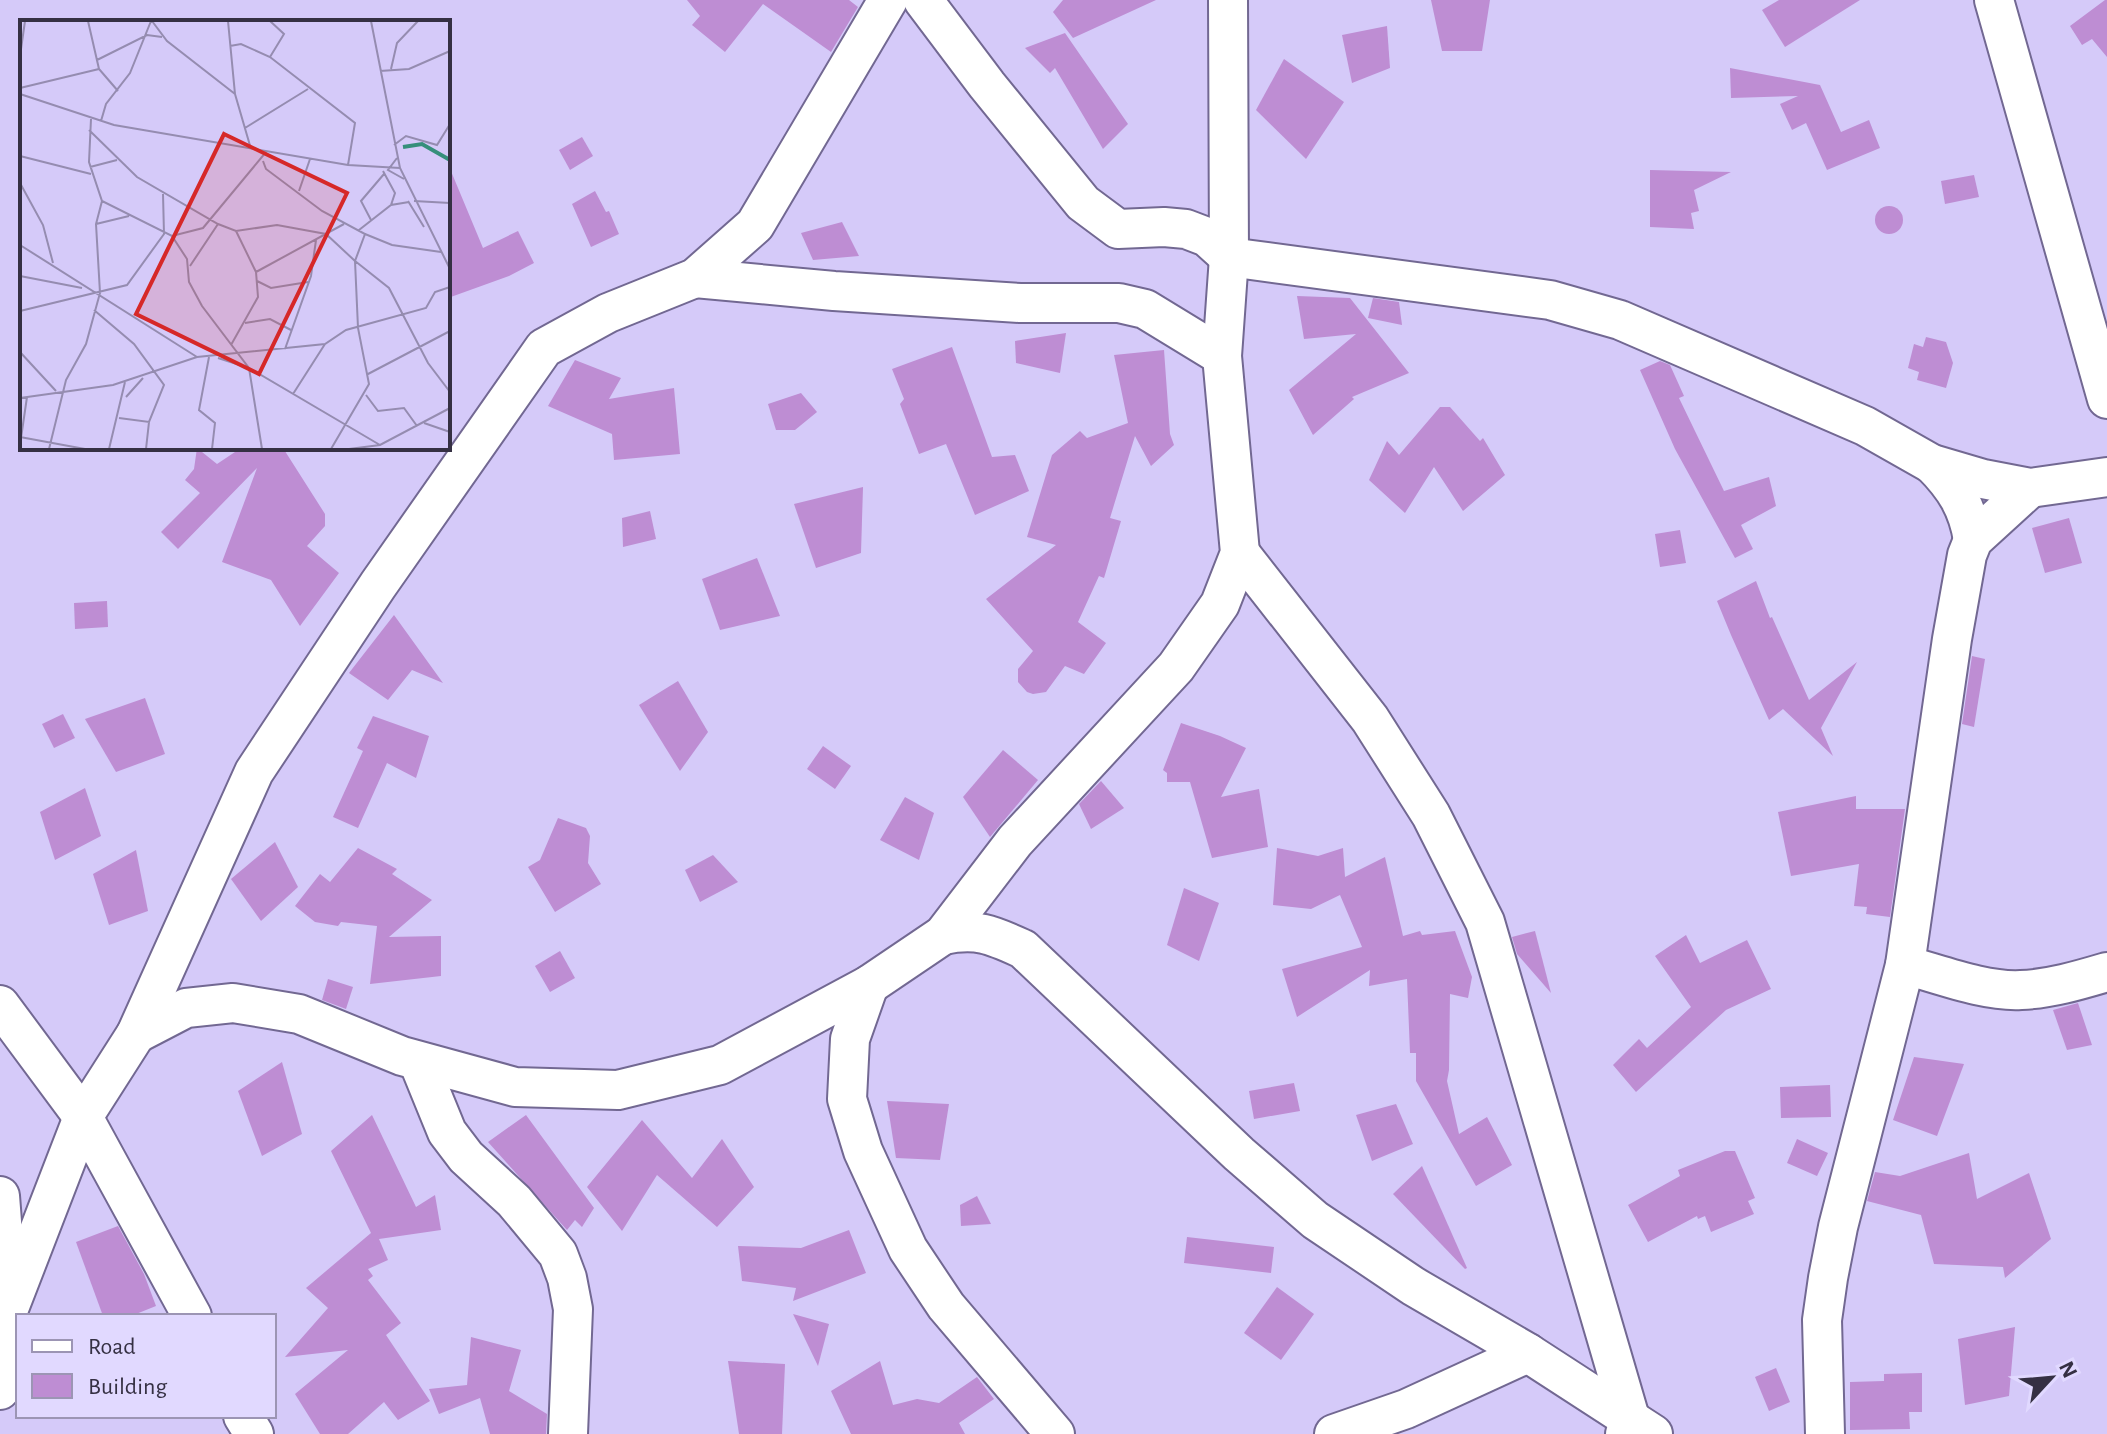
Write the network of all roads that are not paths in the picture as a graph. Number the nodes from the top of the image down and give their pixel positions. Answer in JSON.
{"nodes":[{"id":1,"x":888,"y":0,"type":"edge"},
{"id":2,"x":923,"y":0,"type":"edge"},
{"id":3,"x":1228,"y":0,"type":"edge"},
{"id":4,"x":1994,"y":0,"type":"edge"},
{"id":5,"x":1229,"y":257,"type":"junction"},
{"id":6,"x":695,"y":278,"type":"junction"},
{"id":7,"x":2096,"y":312,"type":"edge"},
{"id":8,"x":1222,"y":356,"type":"junction"},
{"id":9,"x":2107,"y":399,"type":"edge"},
{"id":10,"x":1932,"y":464,"type":"junction"},
{"id":11,"x":2107,"y":477,"type":"edge"},
{"id":12,"x":2030,"y":488,"type":"junction"},
{"id":13,"x":1973,"y":540,"type":"junction"},
{"id":14,"x":1240,"y":553,"type":"junction"},
{"id":15,"x":943,"y":935,"type":"junction"},
{"id":16,"x":1905,"y":965,"type":"junction"},
{"id":17,"x":2107,"y":972,"type":"edge"},
{"id":18,"x":869,"y":985,"type":"junction"},
{"id":19,"x":0,"y":1005,"type":"edge"},
{"id":20,"x":136,"y":1034,"type":"junction"},
{"id":21,"x":418,"y":1061,"type":"junction"},
{"id":22,"x":83,"y":1117,"type":"junction"},
{"id":23,"x":0,"y":1196,"type":"edge"},
{"id":24,"x":4,"y":1314,"type":"edge"},
{"id":25,"x":191,"y":1314,"type":"edge"},
{"id":26,"x":1528,"y":1353,"type":"junction"},
{"id":27,"x":0,"y":1390,"type":"edge"},
{"id":28,"x":1636,"y":1429,"type":"edge"},
{"id":29,"x":568,"y":1434,"type":"edge"},
{"id":30,"x":1055,"y":1434,"type":"edge"},
{"id":31,"x":1334,"y":1434,"type":"edge"},
{"id":32,"x":1825,"y":1434,"type":"edge"}],
"edges":[{"from":1,"to":6,"type":"street"},
{"from":2,"to":5,"type":"street"},
{"from":3,"to":5,"type":"street"},
{"from":4,"to":7,"type":"street"},
{"from":5,"to":8,"type":"street"},
{"from":5,"to":10,"type":"street"},
{"from":6,"to":8,"type":"street"},
{"from":6,"to":20,"type":"street"},
{"from":7,"to":9,"type":"street"},
{"from":8,"to":14,"type":"street"},
{"from":10,"to":12,"type":"street"},
{"from":10,"to":13,"type":"street"},
{"from":11,"to":12,"type":"street"},
{"from":12,"to":13,"type":"street"},
{"from":13,"to":16,"type":"street"},
{"from":14,"to":15,"type":"street"},
{"from":14,"to":28,"type":"street"},
{"from":15,"to":18,"type":"street"},
{"from":15,"to":26,"type":"street"},
{"from":16,"to":17,"type":"street"},
{"from":16,"to":32,"type":"street"},
{"from":18,"to":21,"type":"street"},
{"from":18,"to":30,"type":"street"},
{"from":19,"to":22,"type":"street"},
{"from":20,"to":21,"type":"street"},
{"from":20,"to":22,"type":"street"},
{"from":21,"to":29,"type":"street"},
{"from":22,"to":24,"type":"street"},
{"from":22,"to":25,"type":"street"},
{"from":23,"to":24,"type":"street"},
{"from":24,"to":27,"type":"street"},
{"from":26,"to":28,"type":"street"},
{"from":26,"to":31,"type":"street"}]}
